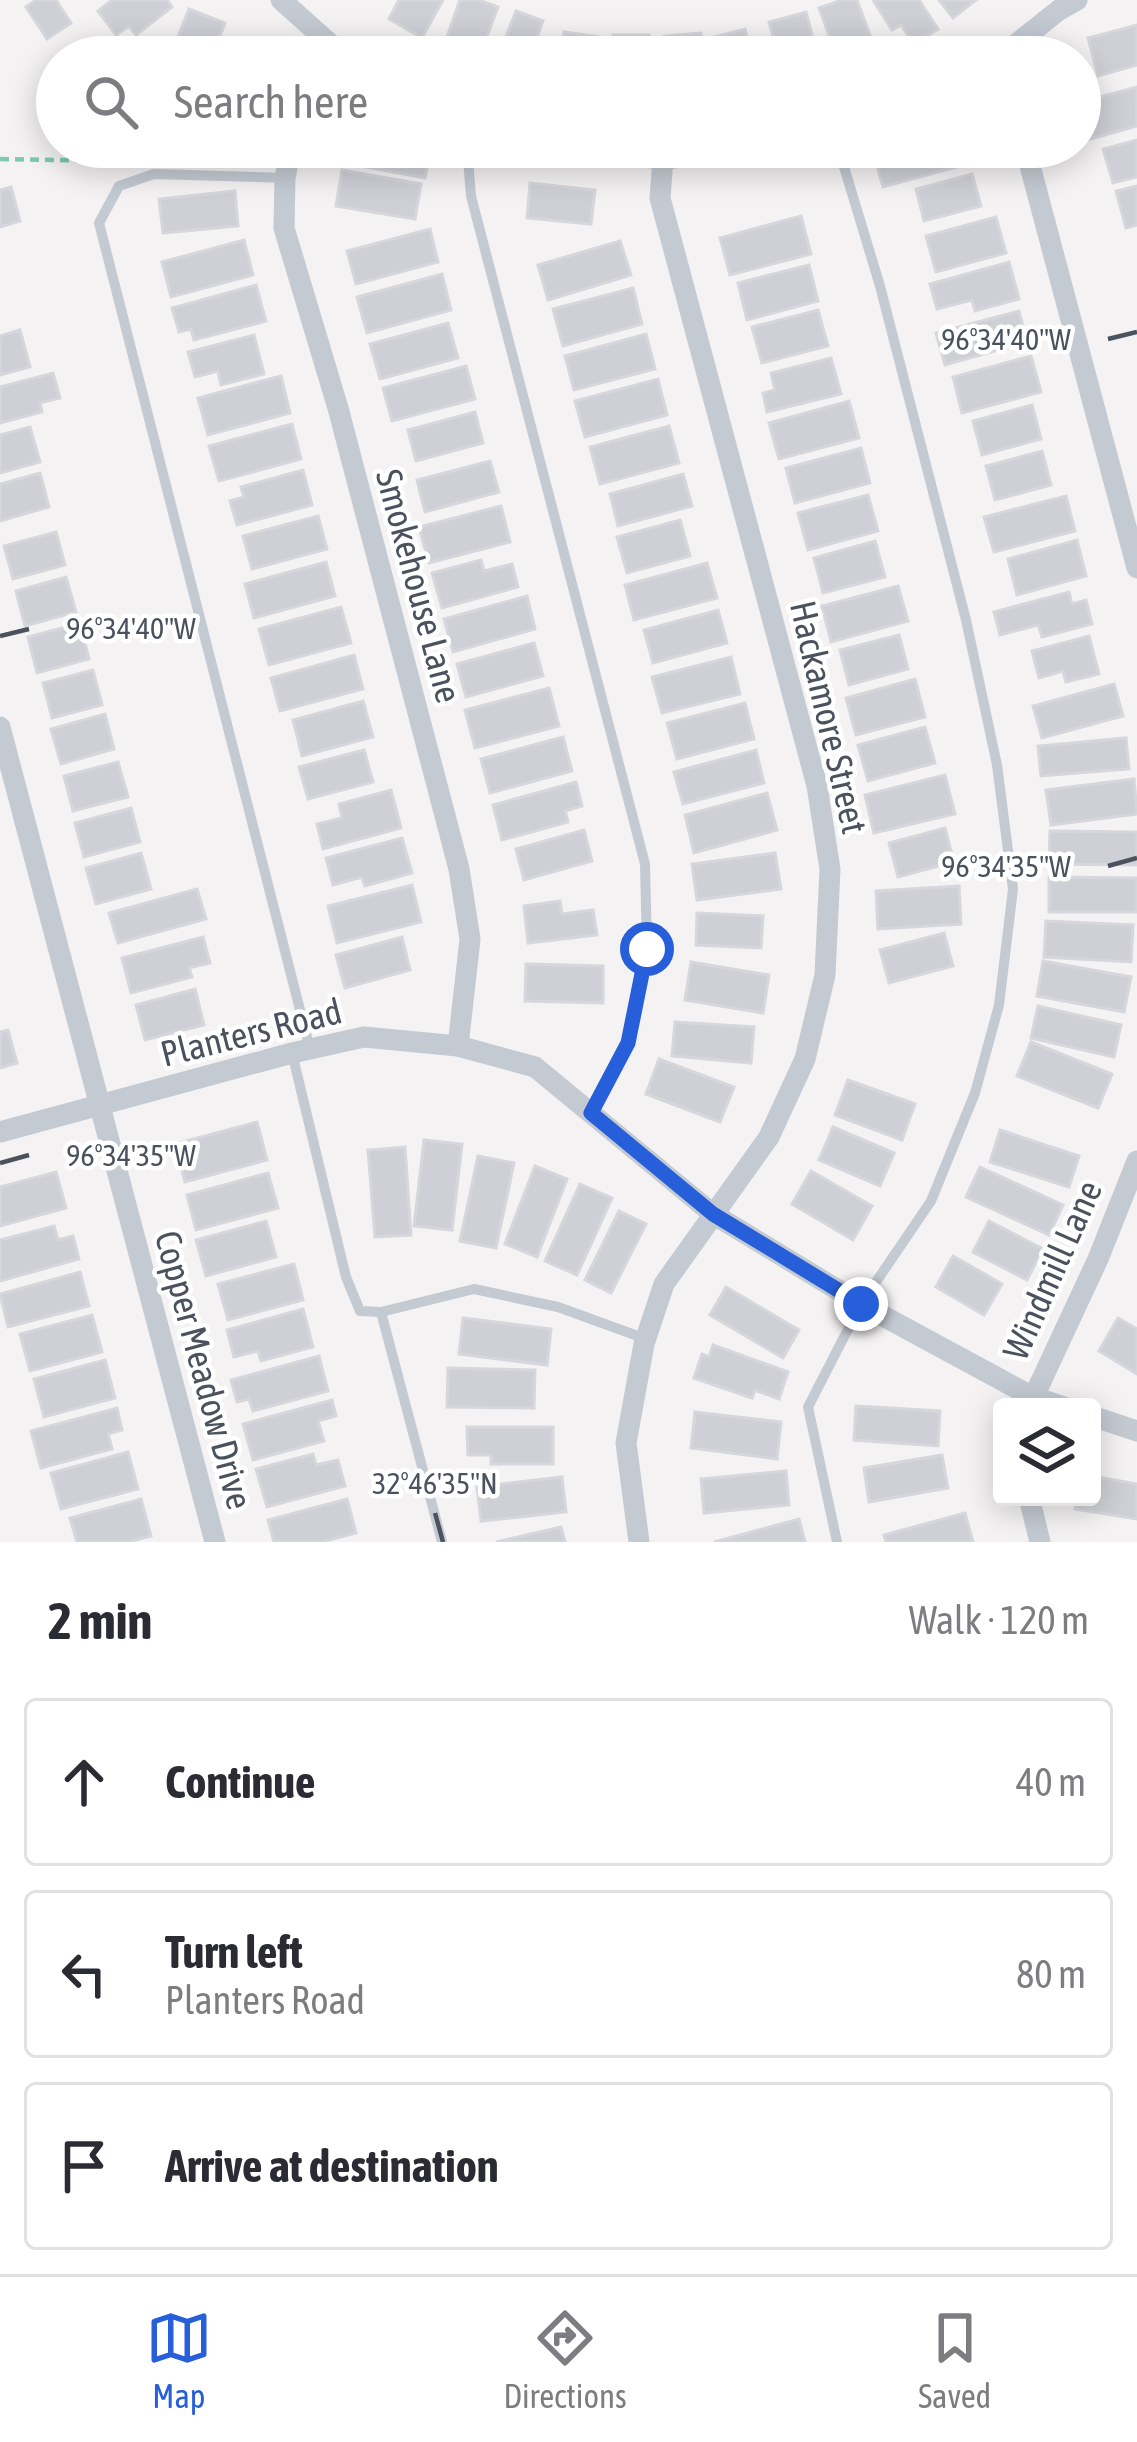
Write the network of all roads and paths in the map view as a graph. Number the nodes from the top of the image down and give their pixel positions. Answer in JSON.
{"nodes":[{"id":1,"x":281,"y":0,"type":"edge"},
{"id":2,"x":1077,"y":0,"type":"edge"},
{"id":3,"x":320,"y":36,"type":"edge"},
{"id":4,"x":1028,"y":36,"type":"edge"},
{"id":5,"x":0,"y":159,"type":"edge"},
{"id":6,"x":36,"y":160,"type":"edge"},
{"id":7,"x":287,"y":168,"type":"edge"},
{"id":8,"x":469,"y":168,"type":"edge"},
{"id":9,"x":662,"y":168,"type":"edge"},
{"id":10,"x":844,"y":168,"type":"edge"},
{"id":11,"x":1031,"y":168,"type":"edge"},
{"id":12,"x":285,"y":178,"type":"junction"},
{"id":13,"x":1137,"y":568,"type":"edge"},
{"id":14,"x":0,"y":728,"type":"edge"},
{"id":15,"x":458,"y":1046,"type":"junction"},
{"id":16,"x":301,"y":1051,"type":"junction"},
{"id":17,"x":100,"y":1106,"type":"junction"},
{"id":18,"x":591,"y":1113,"type":"junction"},
{"id":19,"x":0,"y":1132,"type":"edge"},
{"id":20,"x":1137,"y":1161,"type":"edge"},
{"id":21,"x":713,"y":1214,"type":"junction"},
{"id":22,"x":861,"y":1304,"type":"junction"},
{"id":23,"x":381,"y":1312,"type":"junction"},
{"id":24,"x":646,"y":1339,"type":"junction"},
{"id":25,"x":1023,"y":1398,"type":"edge"},
{"id":26,"x":1032,"y":1398,"type":"edge"},
{"id":27,"x":1101,"y":1419,"type":"edge"},
{"id":28,"x":1137,"y":1431,"type":"edge"},
{"id":29,"x":1030,"y":1506,"type":"edge"},
{"id":30,"x":214,"y":1542,"type":"edge"},
{"id":31,"x":442,"y":1542,"type":"edge"},
{"id":32,"x":639,"y":1542,"type":"edge"},
{"id":33,"x":837,"y":1542,"type":"edge"},
{"id":34,"x":1040,"y":1542,"type":"edge"}],
"edges":[{"from":1,"to":3,"type":"street"},
{"from":2,"to":4,"type":"street"},
{"from":5,"to":6,"type":"path"},
{"from":7,"to":12,"type":"street","name":"Smokehouse Lane"},
{"from":8,"to":18,"type":"lane"},
{"from":9,"to":21,"type":"street","name":"Hackamore Street"},
{"from":10,"to":22,"type":"lane"},
{"from":11,"to":13,"type":"street"},
{"from":12,"to":15,"type":"street","name":"Smokehouse Lane"},
{"from":12,"to":16,"type":"lane"},
{"from":14,"to":17,"type":"street","name":"Copper Meadow Drive"},
{"from":15,"to":16,"type":"street","name":"Planters Road"},
{"from":15,"to":18,"type":"street","name":"Planters Road"},
{"from":16,"to":17,"type":"street","name":"Planters Road"},
{"from":16,"to":23,"type":"lane"},
{"from":17,"to":19,"type":"street","name":"Planters Road"},
{"from":17,"to":30,"type":"street","name":"Copper Meadow Drive"},
{"from":18,"to":21,"type":"street","name":"Planters Road"},
{"from":20,"to":26,"type":"street","name":"Windmill Lane"},
{"from":21,"to":22,"type":"street","name":"Planters Road"},
{"from":21,"to":24,"type":"street","name":"Hackamore Street"},
{"from":22,"to":25,"type":"street","name":"Planters Road"},
{"from":22,"to":33,"type":"lane"},
{"from":23,"to":24,"type":"lane"},
{"from":23,"to":31,"type":"lane"},
{"from":24,"to":32,"type":"street","name":"Hackamore Street"},
{"from":27,"to":28,"type":"street"},
{"from":29,"to":34,"type":"street"}]}
